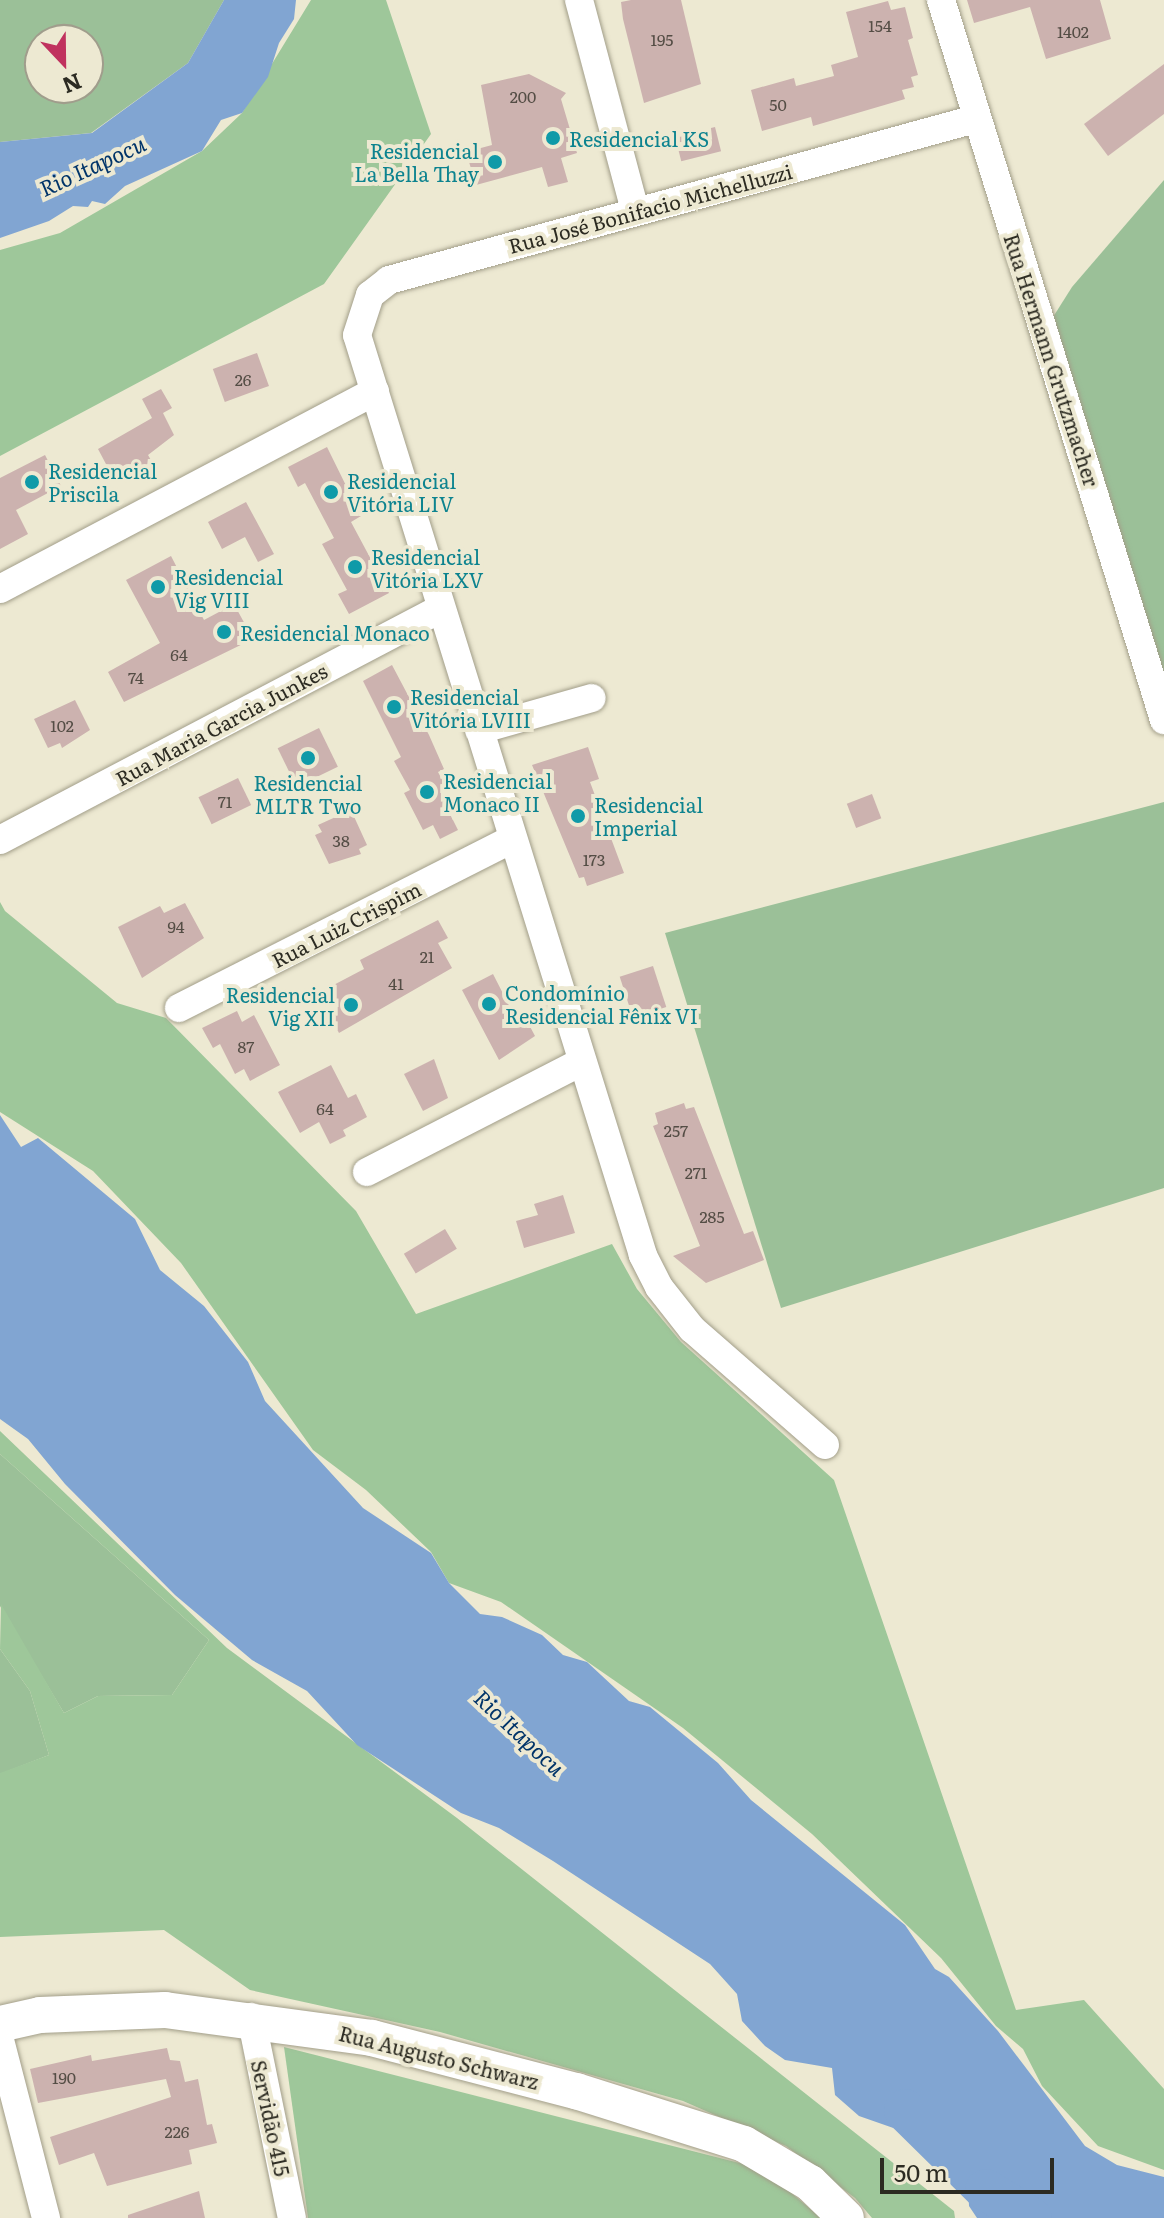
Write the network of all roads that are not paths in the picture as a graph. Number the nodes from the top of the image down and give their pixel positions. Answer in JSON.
{"nodes":[{"id":1,"x":579,"y":0,"type":"edge"},
{"id":2,"x":941,"y":0,"type":"edge"},
{"id":3,"x":975,"y":119,"type":"junction"},
{"id":4,"x":635,"y":211,"type":"junction"},
{"id":5,"x":375,"y":391,"type":"junction"},
{"id":6,"x":0,"y":589,"type":"edge"},
{"id":7,"x":441,"y":608,"type":"junction"},
{"id":8,"x":592,"y":698,"type":"dead end"},
{"id":9,"x":1164,"y":720,"type":"edge"},
{"id":10,"x":479,"y":730,"type":"junction"},
{"id":11,"x":512,"y":839,"type":"junction"},
{"id":12,"x":0,"y":840,"type":"edge"},
{"id":13,"x":179,"y":1008,"type":"dead end"},
{"id":14,"x":581,"y":1062,"type":"junction"},
{"id":15,"x":367,"y":1172,"type":"dead end"},
{"id":16,"x":825,"y":1445,"type":"dead end"},
{"id":17,"x":251,"y":2017,"type":"junction"},
{"id":18,"x":0,"y":2024,"type":"edge"},
{"id":19,"x":0,"y":2040,"type":"edge"},
{"id":20,"x":0,"y":2091,"type":"edge"},
{"id":21,"x":35,"y":2218,"type":"edge"},
{"id":22,"x":46,"y":2218,"type":"edge"},
{"id":23,"x":292,"y":2218,"type":"edge"},
{"id":24,"x":846,"y":2218,"type":"edge"}],
"edges":[{"from":1,"to":4,"type":"street"},
{"from":2,"to":3,"type":"street","name":"Rua Hermann Grutzmacher"},
{"from":3,"to":4,"type":"street","name":"Rua José Bonifacio Michelluzzi"},
{"from":3,"to":9,"type":"street","name":"Rua Hermann Grutzmacher"},
{"from":4,"to":5,"type":"street","name":"Rua José Bonifacio Michelluzzi"},
{"from":5,"to":6,"type":"street"},
{"from":5,"to":7,"type":"street"},
{"from":7,"to":10,"type":"street"},
{"from":7,"to":12,"type":"street","name":"Rua Maria Garcia Junkes"},
{"from":8,"to":10,"type":"street"},
{"from":10,"to":11,"type":"street"},
{"from":11,"to":13,"type":"street","name":"Rua Luiz Crispim"},
{"from":11,"to":14,"type":"street"},
{"from":14,"to":15,"type":"street"},
{"from":14,"to":16,"type":"street"},
{"from":17,"to":18,"type":"main road","name":"Rua Augusto Schwarz"},
{"from":17,"to":23,"type":"street","name":"Servidão 415"},
{"from":17,"to":24,"type":"main road","name":"Rua Augusto Schwarz"},
{"from":19,"to":22,"type":"street"},
{"from":20,"to":21,"type":"street"}]}
